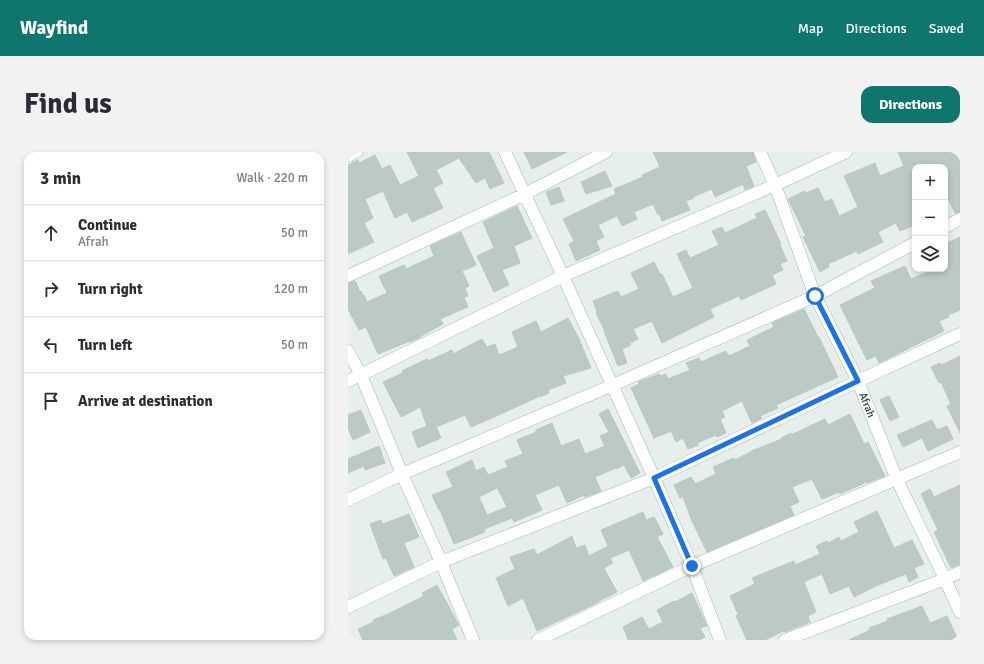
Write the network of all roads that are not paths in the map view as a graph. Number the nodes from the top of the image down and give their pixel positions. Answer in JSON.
{"nodes":[{"id":1,"x":356,"y":152,"type":"edge"},
{"id":2,"x":505,"y":152,"type":"edge"},
{"id":3,"x":606,"y":152,"type":"edge"},
{"id":4,"x":760,"y":152,"type":"edge"},
{"id":5,"x":846,"y":152,"type":"edge"},
{"id":6,"x":348,"y":156,"type":"edge"},
{"id":7,"x":775,"y":185,"type":"junction"},
{"id":8,"x":525,"y":194,"type":"junction"},
{"id":9,"x":960,"y":219,"type":"edge"},
{"id":10,"x":948,"y":225,"type":"edge"},
{"id":11,"x":912,"y":245,"type":"edge"},
{"id":12,"x":348,"y":276,"type":"edge"},
{"id":13,"x":563,"y":276,"type":"junction"},
{"id":14,"x":815,"y":296,"type":"junction"},
{"id":15,"x":960,"y":334,"type":"edge"},
{"id":16,"x":348,"y":351,"type":"edge"},
{"id":17,"x":360,"y":375,"type":"junction"},
{"id":18,"x":348,"y":381,"type":"edge"},
{"id":19,"x":858,"y":381,"type":"junction"},
{"id":20,"x":613,"y":385,"type":"junction"},
{"id":21,"x":960,"y":452,"type":"edge"},
{"id":22,"x":402,"y":474,"type":"junction"},
{"id":23,"x":654,"y":478,"type":"junction"},
{"id":24,"x":897,"y":480,"type":"junction"},
{"id":25,"x":348,"y":500,"type":"edge"},
{"id":26,"x":441,"y":562,"type":"junction"},
{"id":27,"x":692,"y":566,"type":"junction"},
{"id":28,"x":960,"y":572,"type":"edge"},
{"id":29,"x":945,"y":579,"type":"junction"},
{"id":30,"x":348,"y":607,"type":"edge"},
{"id":31,"x":960,"y":612,"type":"edge"},
{"id":32,"x":474,"y":640,"type":"edge"},
{"id":33,"x":538,"y":640,"type":"edge"},
{"id":34,"x":720,"y":640,"type":"edge"},
{"id":35,"x":785,"y":640,"type":"edge"}],
"edges":[{"from":1,"to":6,"type":"street"},
{"from":2,"to":8,"type":"street"},
{"from":3,"to":8,"type":"street"},
{"from":4,"to":7,"type":"street","name":"Afrah"},
{"from":5,"to":7,"type":"street"},
{"from":7,"to":13,"type":"street"},
{"from":7,"to":14,"type":"street","name":"Afrah"},
{"from":8,"to":12,"type":"street"},
{"from":8,"to":13,"type":"street"},
{"from":9,"to":10,"type":"street"},
{"from":11,"to":14,"type":"street"},
{"from":13,"to":17,"type":"street"},
{"from":13,"to":20,"type":"street"},
{"from":14,"to":19,"type":"street","name":"Afrah"},
{"from":14,"to":20,"type":"street"},
{"from":15,"to":19,"type":"street"},
{"from":16,"to":17,"type":"street"},
{"from":17,"to":18,"type":"street"},
{"from":17,"to":22,"type":"street"},
{"from":19,"to":23,"type":"street"},
{"from":19,"to":24,"type":"street","name":"Afrah"},
{"from":20,"to":22,"type":"street"},
{"from":20,"to":23,"type":"street"},
{"from":21,"to":24,"type":"street"},
{"from":22,"to":25,"type":"street"},
{"from":22,"to":26,"type":"street"},
{"from":23,"to":26,"type":"street"},
{"from":23,"to":27,"type":"street"},
{"from":24,"to":27,"type":"street"},
{"from":24,"to":29,"type":"street","name":"Afrah"},
{"from":26,"to":30,"type":"street"},
{"from":26,"to":32,"type":"street"},
{"from":27,"to":33,"type":"street"},
{"from":27,"to":34,"type":"street"},
{"from":28,"to":29,"type":"street"},
{"from":29,"to":31,"type":"street","name":"Afrah"},
{"from":29,"to":35,"type":"street"}]}
